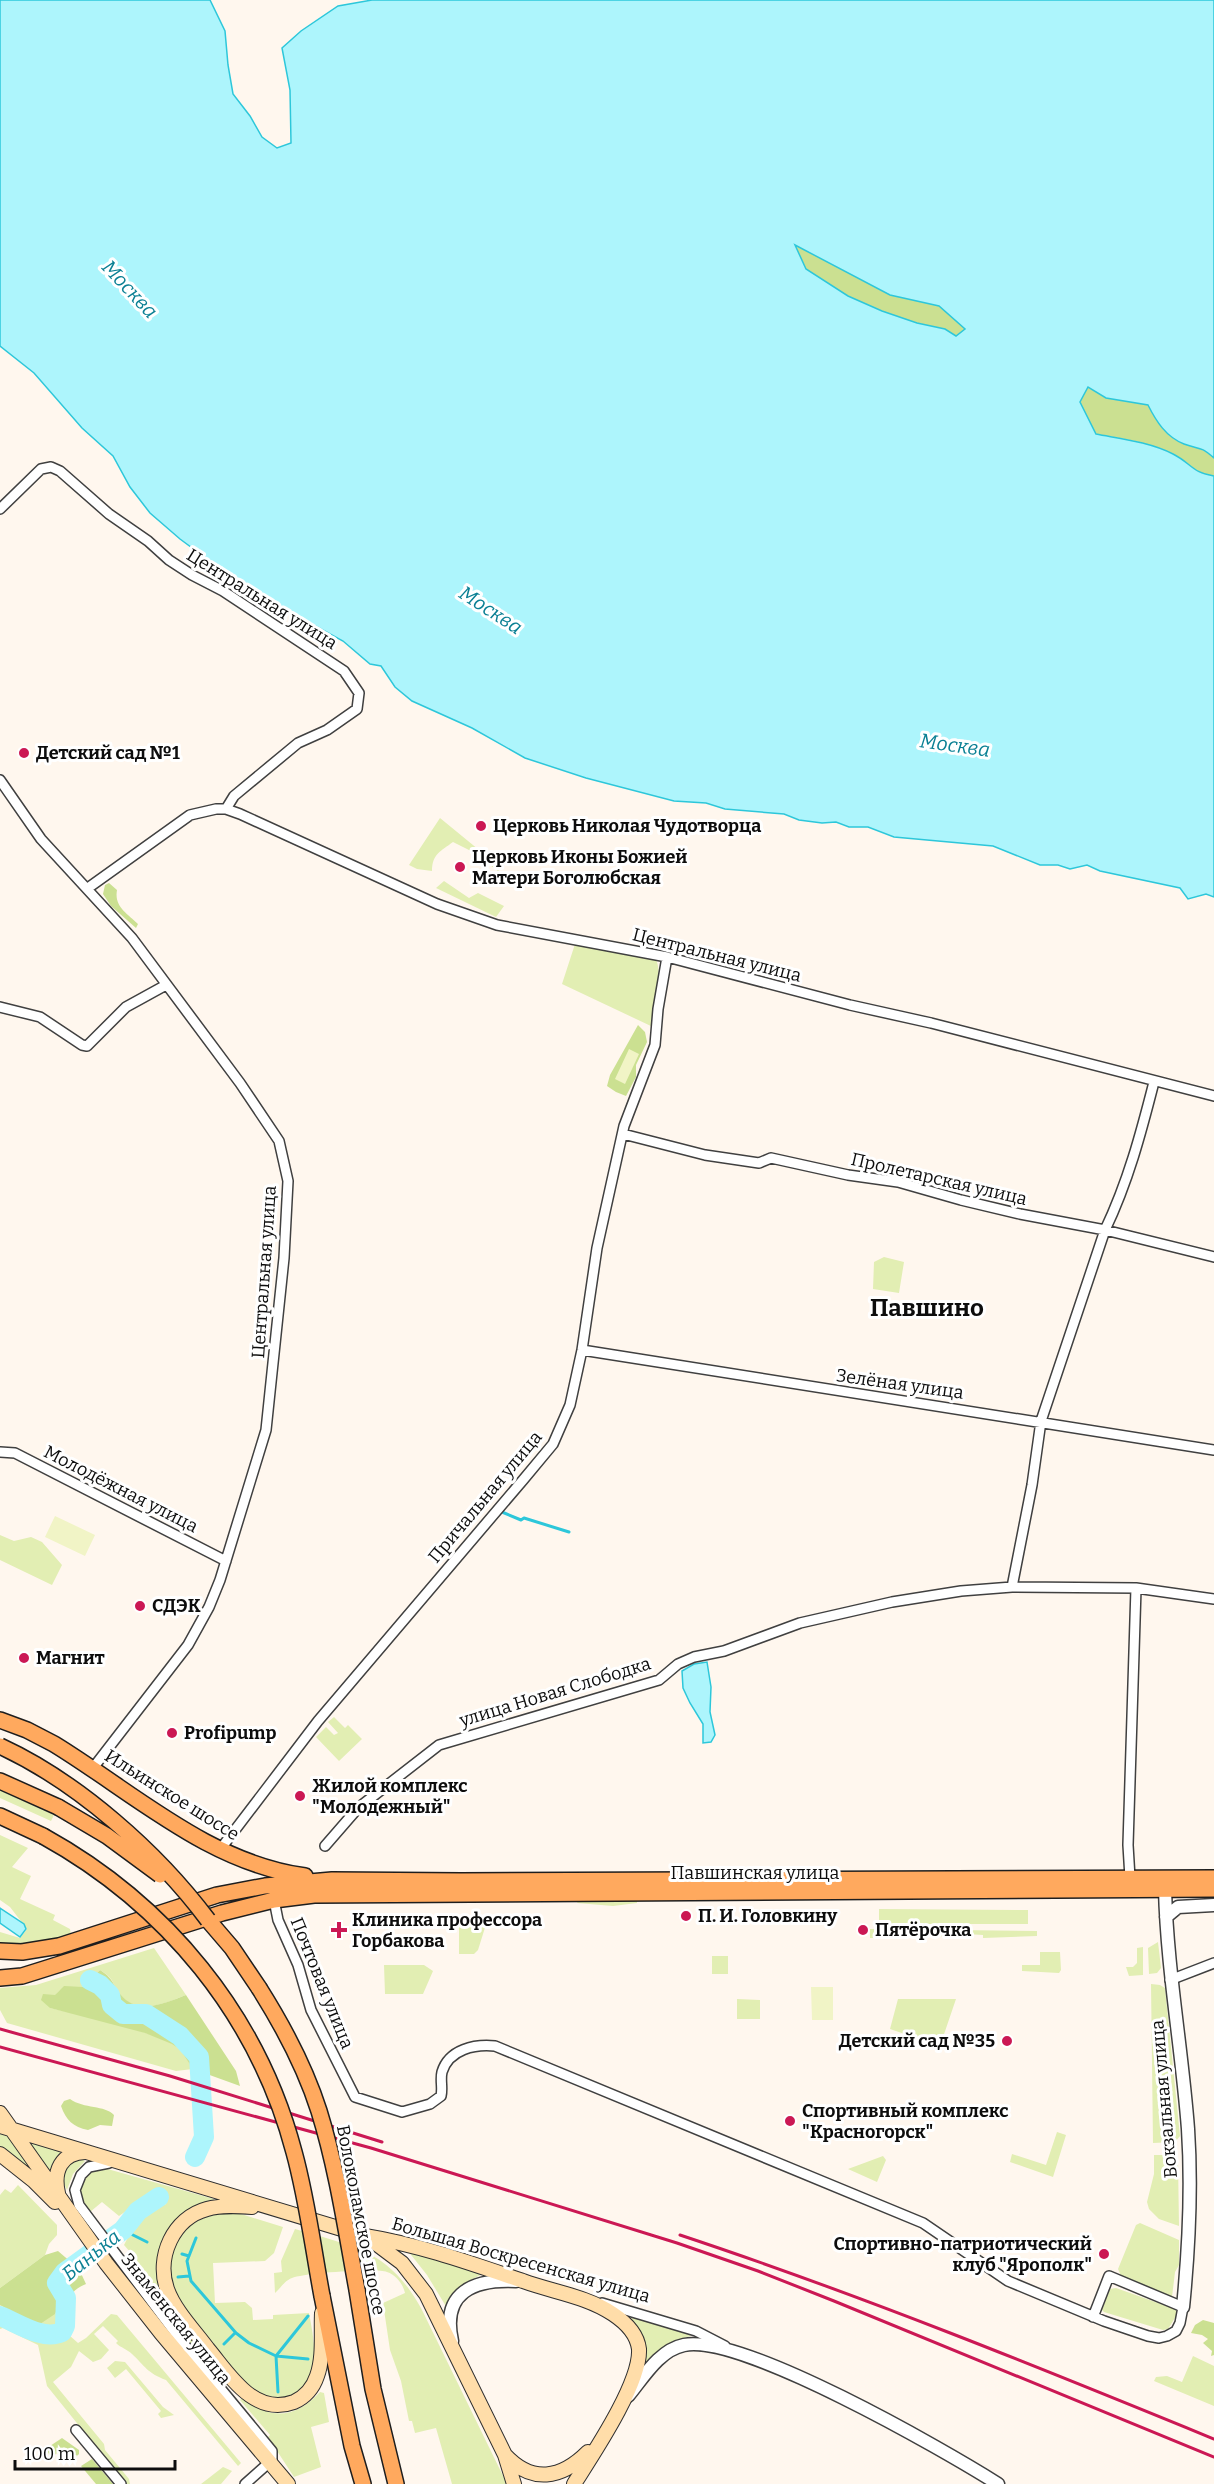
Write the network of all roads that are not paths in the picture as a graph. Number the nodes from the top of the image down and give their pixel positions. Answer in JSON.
{"nodes":[{"id":1,"x":0,"y":509,"type":"edge"},
{"id":2,"x":0,"y":780,"type":"edge"},
{"id":3,"x":226,"y":809,"type":"junction"},
{"id":4,"x":88,"y":888,"type":"junction"},
{"id":5,"x":667,"y":957,"type":"junction"},
{"id":6,"x":166,"y":985,"type":"junction"},
{"id":7,"x":0,"y":1007,"type":"edge"},
{"id":8,"x":1154,"y":1082,"type":"junction"},
{"id":9,"x":1214,"y":1096,"type":"edge"},
{"id":10,"x":623,"y":1134,"type":"junction"},
{"id":11,"x":1105,"y":1230,"type":"junction"},
{"id":12,"x":1214,"y":1257,"type":"edge"},
{"id":13,"x":582,"y":1350,"type":"junction"},
{"id":14,"x":1041,"y":1421,"type":"junction"},
{"id":15,"x":1214,"y":1450,"type":"edge"},
{"id":16,"x":0,"y":1452,"type":"edge"},
{"id":17,"x":226,"y":1561,"type":"junction"},
{"id":18,"x":1012,"y":1587,"type":"junction"},
{"id":19,"x":1136,"y":1588,"type":"junction"},
{"id":20,"x":1214,"y":1599,"type":"edge"},
{"id":21,"x":0,"y":1720,"type":"edge"},
{"id":22,"x":0,"y":1746,"type":"edge"},
{"id":23,"x":93,"y":1768,"type":"junction"},
{"id":24,"x":0,"y":1781,"type":"edge"},
{"id":25,"x":0,"y":1816,"type":"edge"},
{"id":26,"x":325,"y":1846,"type":"dead end"},
{"id":27,"x":219,"y":1851,"type":"junction"},
{"id":28,"x":1130,"y":1878,"type":"junction"},
{"id":29,"x":1214,"y":1878,"type":"edge"},
{"id":30,"x":332,"y":1880,"type":"junction"},
{"id":31,"x":1164,"y":1883,"type":"junction"},
{"id":32,"x":1214,"y":1889,"type":"edge"},
{"id":33,"x":274,"y":1900,"type":"junction"},
{"id":34,"x":1214,"y":1905,"type":"edge"},
{"id":35,"x":1166,"y":1917,"type":"junction"},
{"id":36,"x":208,"y":1920,"type":"junction"},
{"id":37,"x":0,"y":1951,"type":"edge"},
{"id":38,"x":1214,"y":1963,"type":"edge"},
{"id":39,"x":57,"y":1966,"type":"junction"},
{"id":40,"x":0,"y":1968,"type":"edge"},
{"id":41,"x":0,"y":1978,"type":"edge"},
{"id":42,"x":1170,"y":1980,"type":"junction"},
{"id":43,"x":0,"y":2114,"type":"edge"},
{"id":44,"x":5,"y":2127,"type":"edge"},
{"id":45,"x":87,"y":2152,"type":"junction"},
{"id":46,"x":0,"y":2154,"type":"edge"},
{"id":47,"x":124,"y":2164,"type":"junction"},
{"id":48,"x":60,"y":2198,"type":"junction"},
{"id":49,"x":274,"y":2208,"type":"junction"},
{"id":50,"x":88,"y":2231,"type":"junction"},
{"id":51,"x":365,"y":2236,"type":"junction"},
{"id":52,"x":523,"y":2282,"type":"junction"},
{"id":53,"x":322,"y":2296,"type":"junction"},
{"id":54,"x":587,"y":2300,"type":"junction"},
{"id":55,"x":1183,"y":2307,"type":"junction"},
{"id":56,"x":1093,"y":2317,"type":"junction"},
{"id":57,"x":454,"y":2350,"type":"junction"},
{"id":58,"x":735,"y":2350,"type":"junction"},
{"id":59,"x":624,"y":2402,"type":"junction"},
{"id":60,"x":75,"y":2430,"type":"dead end"},
{"id":61,"x":600,"y":2440,"type":"junction"},
{"id":62,"x":504,"y":2455,"type":"junction"},
{"id":63,"x":270,"y":2463,"type":"junction"},
{"id":64,"x":121,"y":2484,"type":"edge"},
{"id":65,"x":245,"y":2484,"type":"edge"},
{"id":66,"x":288,"y":2484,"type":"edge"},
{"id":67,"x":363,"y":2484,"type":"edge"},
{"id":68,"x":396,"y":2484,"type":"edge"},
{"id":69,"x":514,"y":2484,"type":"edge"},
{"id":70,"x":574,"y":2484,"type":"edge"},
{"id":71,"x":998,"y":2484,"type":"edge"}],
"edges":[{"from":1,"to":3,"type":"street","name":"Центральная улица"},
{"from":2,"to":4,"type":"street"},
{"from":3,"to":4,"type":"street","name":"Центральная улица"},
{"from":3,"to":5,"type":"street","name":"Центральная улица"},
{"from":4,"to":6,"type":"street","name":"Центральная улица"},
{"from":5,"to":8,"type":"street","name":"Центральная улица"},
{"from":5,"to":10,"type":"street","name":"Причальная улица"},
{"from":6,"to":7,"type":"street"},
{"from":6,"to":17,"type":"street","name":"Центральная улица"},
{"from":8,"to":9,"type":"street","name":"Центральная улица"},
{"from":8,"to":11,"type":"street"},
{"from":10,"to":11,"type":"street","name":"Пролетарская улица"},
{"from":10,"to":13,"type":"street","name":"Причальная улица"},
{"from":11,"to":12,"type":"street","name":"Пролетарская улица"},
{"from":11,"to":14,"type":"street"},
{"from":13,"to":14,"type":"street","name":"Зелёная улица"},
{"from":13,"to":27,"type":"street","name":"Причальная улица"},
{"from":14,"to":15,"type":"street","name":"Зелёная улица"},
{"from":14,"to":18,"type":"street"},
{"from":16,"to":17,"type":"street","name":"Молодёжная улица"},
{"from":17,"to":23,"type":"street","name":"Центральная улица"},
{"from":18,"to":19,"type":"street","name":"улица Новая Слободка"},
{"from":18,"to":26,"type":"street","name":"улица Новая Слободка"},
{"from":19,"to":20,"type":"street","name":"улица Новая Слободка"},
{"from":19,"to":28,"type":"street"},
{"from":21,"to":23,"type":"main road","name":"Ильинское шоссе"},
{"from":22,"to":36,"type":"main road","bridge":true},
{"from":23,"to":27,"type":"main road","name":"Ильинское шоссе"},
{"from":24,"to":36,"type":"main road","name":"Волоколамское шоссе","bridge":true},
{"from":25,"to":53,"type":"main road","bridge":true},
{"from":27,"to":30,"type":"main road","name":"Ильинское шоссе"},
{"from":28,"to":30,"type":"main road","name":"Павшинская улица"},
{"from":28,"to":31,"type":"main road","name":"Павшинская улица"},
{"from":29,"to":31,"type":"main road","name":"Павшинская улица"},
{"from":30,"to":37,"type":"main road"},
{"from":31,"to":32,"type":"main road","name":"Павшинская улица"},
{"from":31,"to":33,"type":"main road","name":"Павшинская улица"},
{"from":31,"to":35,"type":"street","name":"Вокзальная улица"},
{"from":33,"to":39,"type":"main road"},
{"from":33,"to":56,"type":"street","name":"Почтовая улица"},
{"from":34,"to":35,"type":"street"},
{"from":35,"to":42,"type":"street","name":"Вокзальная улица"},
{"from":36,"to":68,"type":"main road","name":"Волоколамское шоссе","bridge":true},
{"from":38,"to":42,"type":"street"},
{"from":39,"to":40,"type":"main road"},
{"from":39,"to":41,"type":"main road"},
{"from":42,"to":55,"type":"street","name":"Вокзальная улица"},
{"from":43,"to":44,"type":"main road","name":"Знаменская улица"},
{"from":44,"to":45,"type":"main road","name":"Большая Воскресенская улица"},
{"from":44,"to":48,"type":"main road","name":"Знаменская улица"},
{"from":45,"to":47,"type":"main road","name":"Большая Воскресенская улица"},
{"from":45,"to":48,"type":"main road"},
{"from":46,"to":50,"type":"main road"},
{"from":47,"to":49,"type":"main road","name":"Большая Воскресенская улица"},
{"from":47,"to":50,"type":"street"},
{"from":48,"to":50,"type":"main road","name":"Знаменская улица"},
{"from":49,"to":51,"type":"main road","name":"Большая Воскресенская улица"},
{"from":49,"to":53,"type":"main road"},
{"from":50,"to":63,"type":"main road","name":"Знаменская улица"},
{"from":51,"to":52,"type":"main road","name":"Большая Воскресенская улица"},
{"from":51,"to":57,"type":"main road"},
{"from":52,"to":54,"type":"main road","name":"Большая Воскресенская улица"},
{"from":52,"to":57,"type":"street"},
{"from":53,"to":67,"type":"main road"},
{"from":54,"to":58,"type":"street","name":"Большая Воскресенская улица"},
{"from":54,"to":59,"type":"main road"},
{"from":55,"to":56,"type":"street"},
{"from":55,"to":56,"type":"street"},
{"from":57,"to":62,"type":"main road"},
{"from":58,"to":59,"type":"street"},
{"from":58,"to":71,"type":"street","name":"Большая Воскресенская улица"},
{"from":59,"to":61,"type":"main road"},
{"from":60,"to":64,"type":"street"},
{"from":61,"to":62,"type":"main road"},
{"from":61,"to":70,"type":"main road"},
{"from":62,"to":69,"type":"main road"},
{"from":63,"to":65,"type":"street"},
{"from":63,"to":66,"type":"main road","name":"Знаменская улица"}]}
